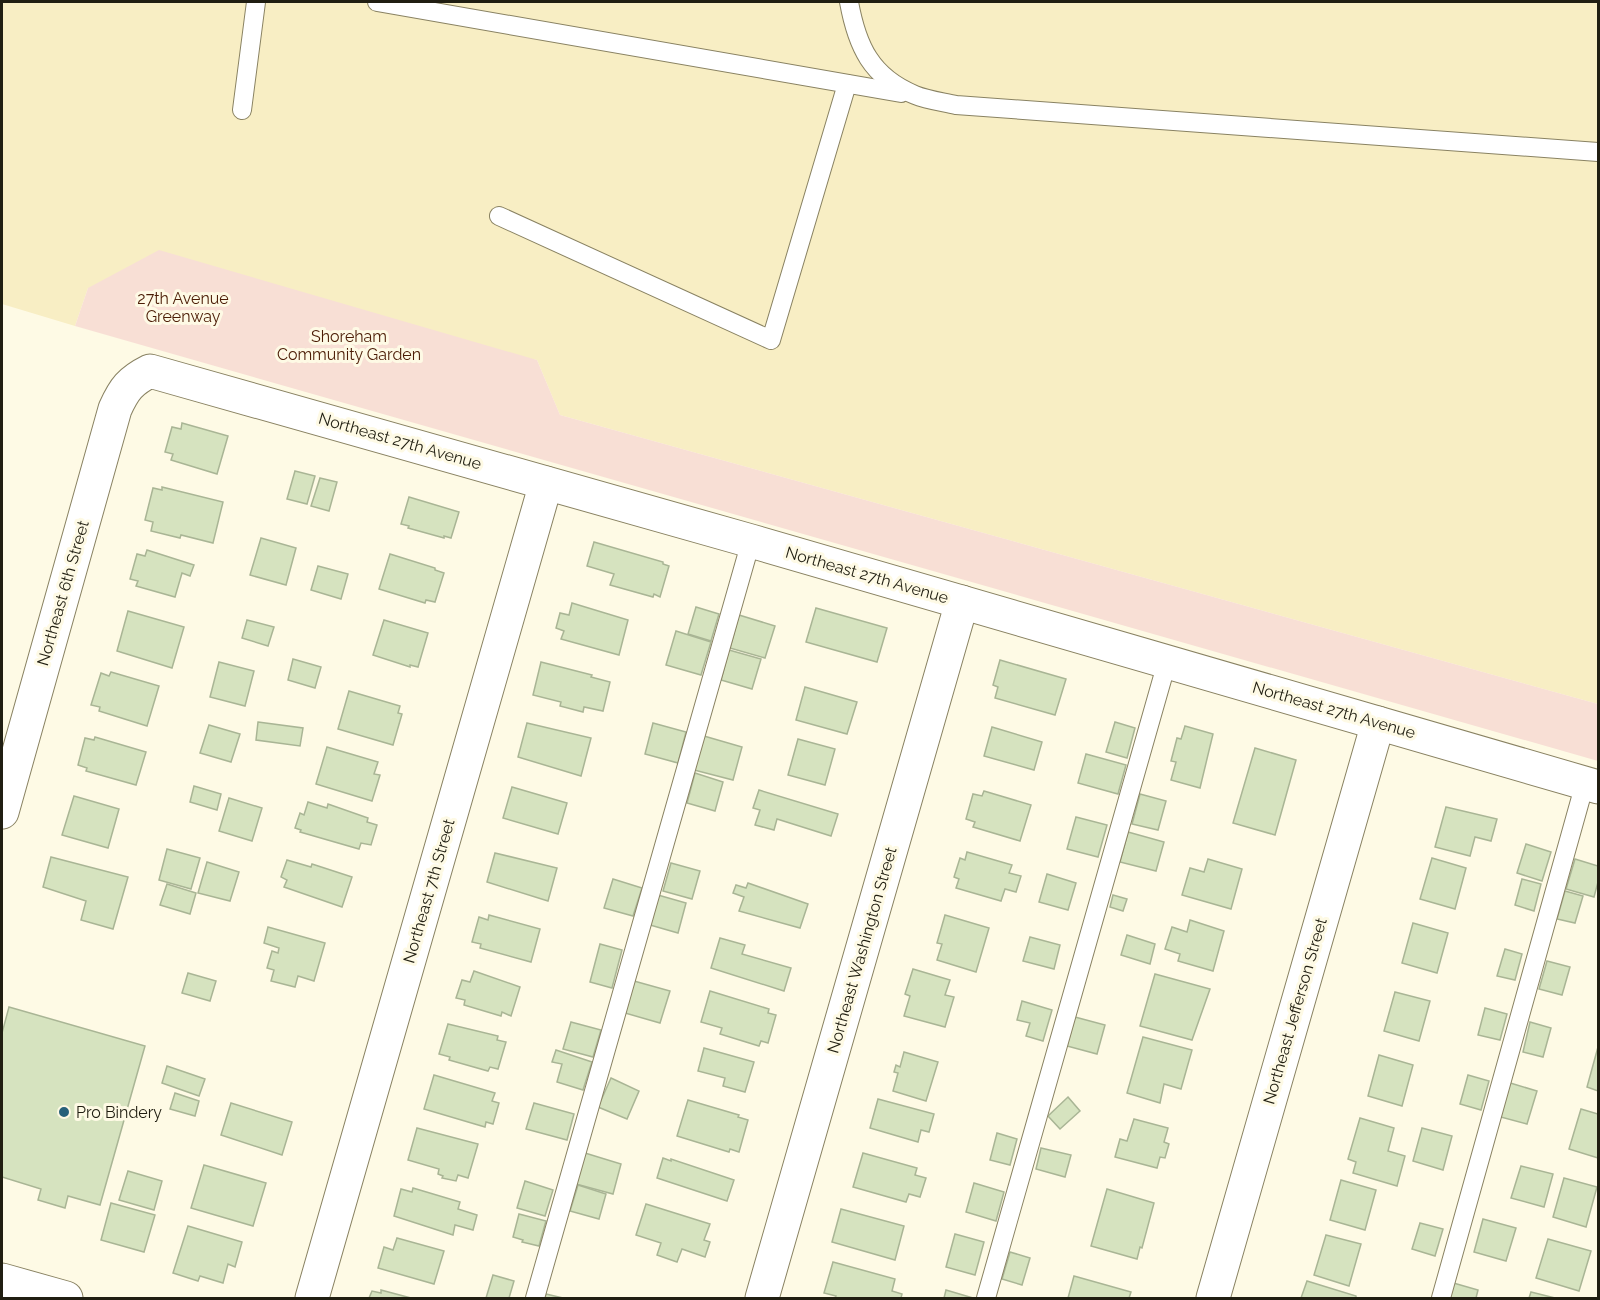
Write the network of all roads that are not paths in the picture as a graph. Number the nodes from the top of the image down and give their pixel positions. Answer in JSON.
{"nodes":[{"id":1,"x":256,"y":2,"type":"edge"},
{"id":2,"x":377,"y":2,"type":"edge"},
{"id":3,"x":849,"y":2,"type":"edge"},
{"id":4,"x":847,"y":84,"type":"junction"},
{"id":5,"x":917,"y":96,"type":"junction"},
{"id":6,"x":242,"y":110,"type":"dead end"},
{"id":7,"x":1599,"y":152,"type":"edge"},
{"id":8,"x":499,"y":216,"type":"dead end"},
{"id":9,"x":135,"y":378,"type":"joint"},
{"id":10,"x":546,"y":483,"type":"junction"},
{"id":11,"x":751,"y":541,"type":"junction"},
{"id":12,"x":962,"y":602,"type":"junction"},
{"id":13,"x":1167,"y":662,"type":"junction"},
{"id":14,"x":1378,"y":723,"type":"junction"},
{"id":15,"x":1592,"y":785,"type":"edge"},
{"id":16,"x":2,"y":812,"type":"edge"},
{"id":17,"x":2,"y":1280,"type":"edge"},
{"id":18,"x":66,"y":1299,"type":"edge"},
{"id":19,"x":312,"y":1299,"type":"edge"},
{"id":20,"x":535,"y":1299,"type":"edge"},
{"id":21,"x":762,"y":1299,"type":"edge"},
{"id":22,"x":986,"y":1299,"type":"edge"},
{"id":23,"x":1213,"y":1299,"type":"edge"},
{"id":24,"x":1441,"y":1299,"type":"edge"}],
"edges":[{"from":1,"to":6,"type":"lane"},
{"from":2,"to":4,"type":"lane"},
{"from":3,"to":5,"type":"lane"},
{"from":4,"to":5,"type":"lane"},
{"from":4,"to":8,"type":"lane"},
{"from":5,"to":7,"type":"lane"},
{"from":9,"to":10,"type":"street","name":"Northeast 27th Avenue"},
{"from":9,"to":16,"type":"street","name":"Northeast 6th Street"},
{"from":10,"to":11,"type":"street","name":"Northeast 27th Avenue"},
{"from":10,"to":19,"type":"street","name":"Northeast 7th Street"},
{"from":11,"to":12,"type":"street","name":"Northeast 27th Avenue"},
{"from":11,"to":20,"type":"lane"},
{"from":12,"to":13,"type":"street","name":"Northeast 27th Avenue"},
{"from":12,"to":21,"type":"street","name":"Northeast Washington Street"},
{"from":13,"to":14,"type":"street","name":"Northeast 27th Avenue"},
{"from":13,"to":22,"type":"lane"},
{"from":14,"to":15,"type":"street","name":"Northeast 27th Avenue"},
{"from":14,"to":23,"type":"street","name":"Northeast Jefferson Street"},
{"from":15,"to":24,"type":"lane"},
{"from":17,"to":18,"type":"street"}]}
